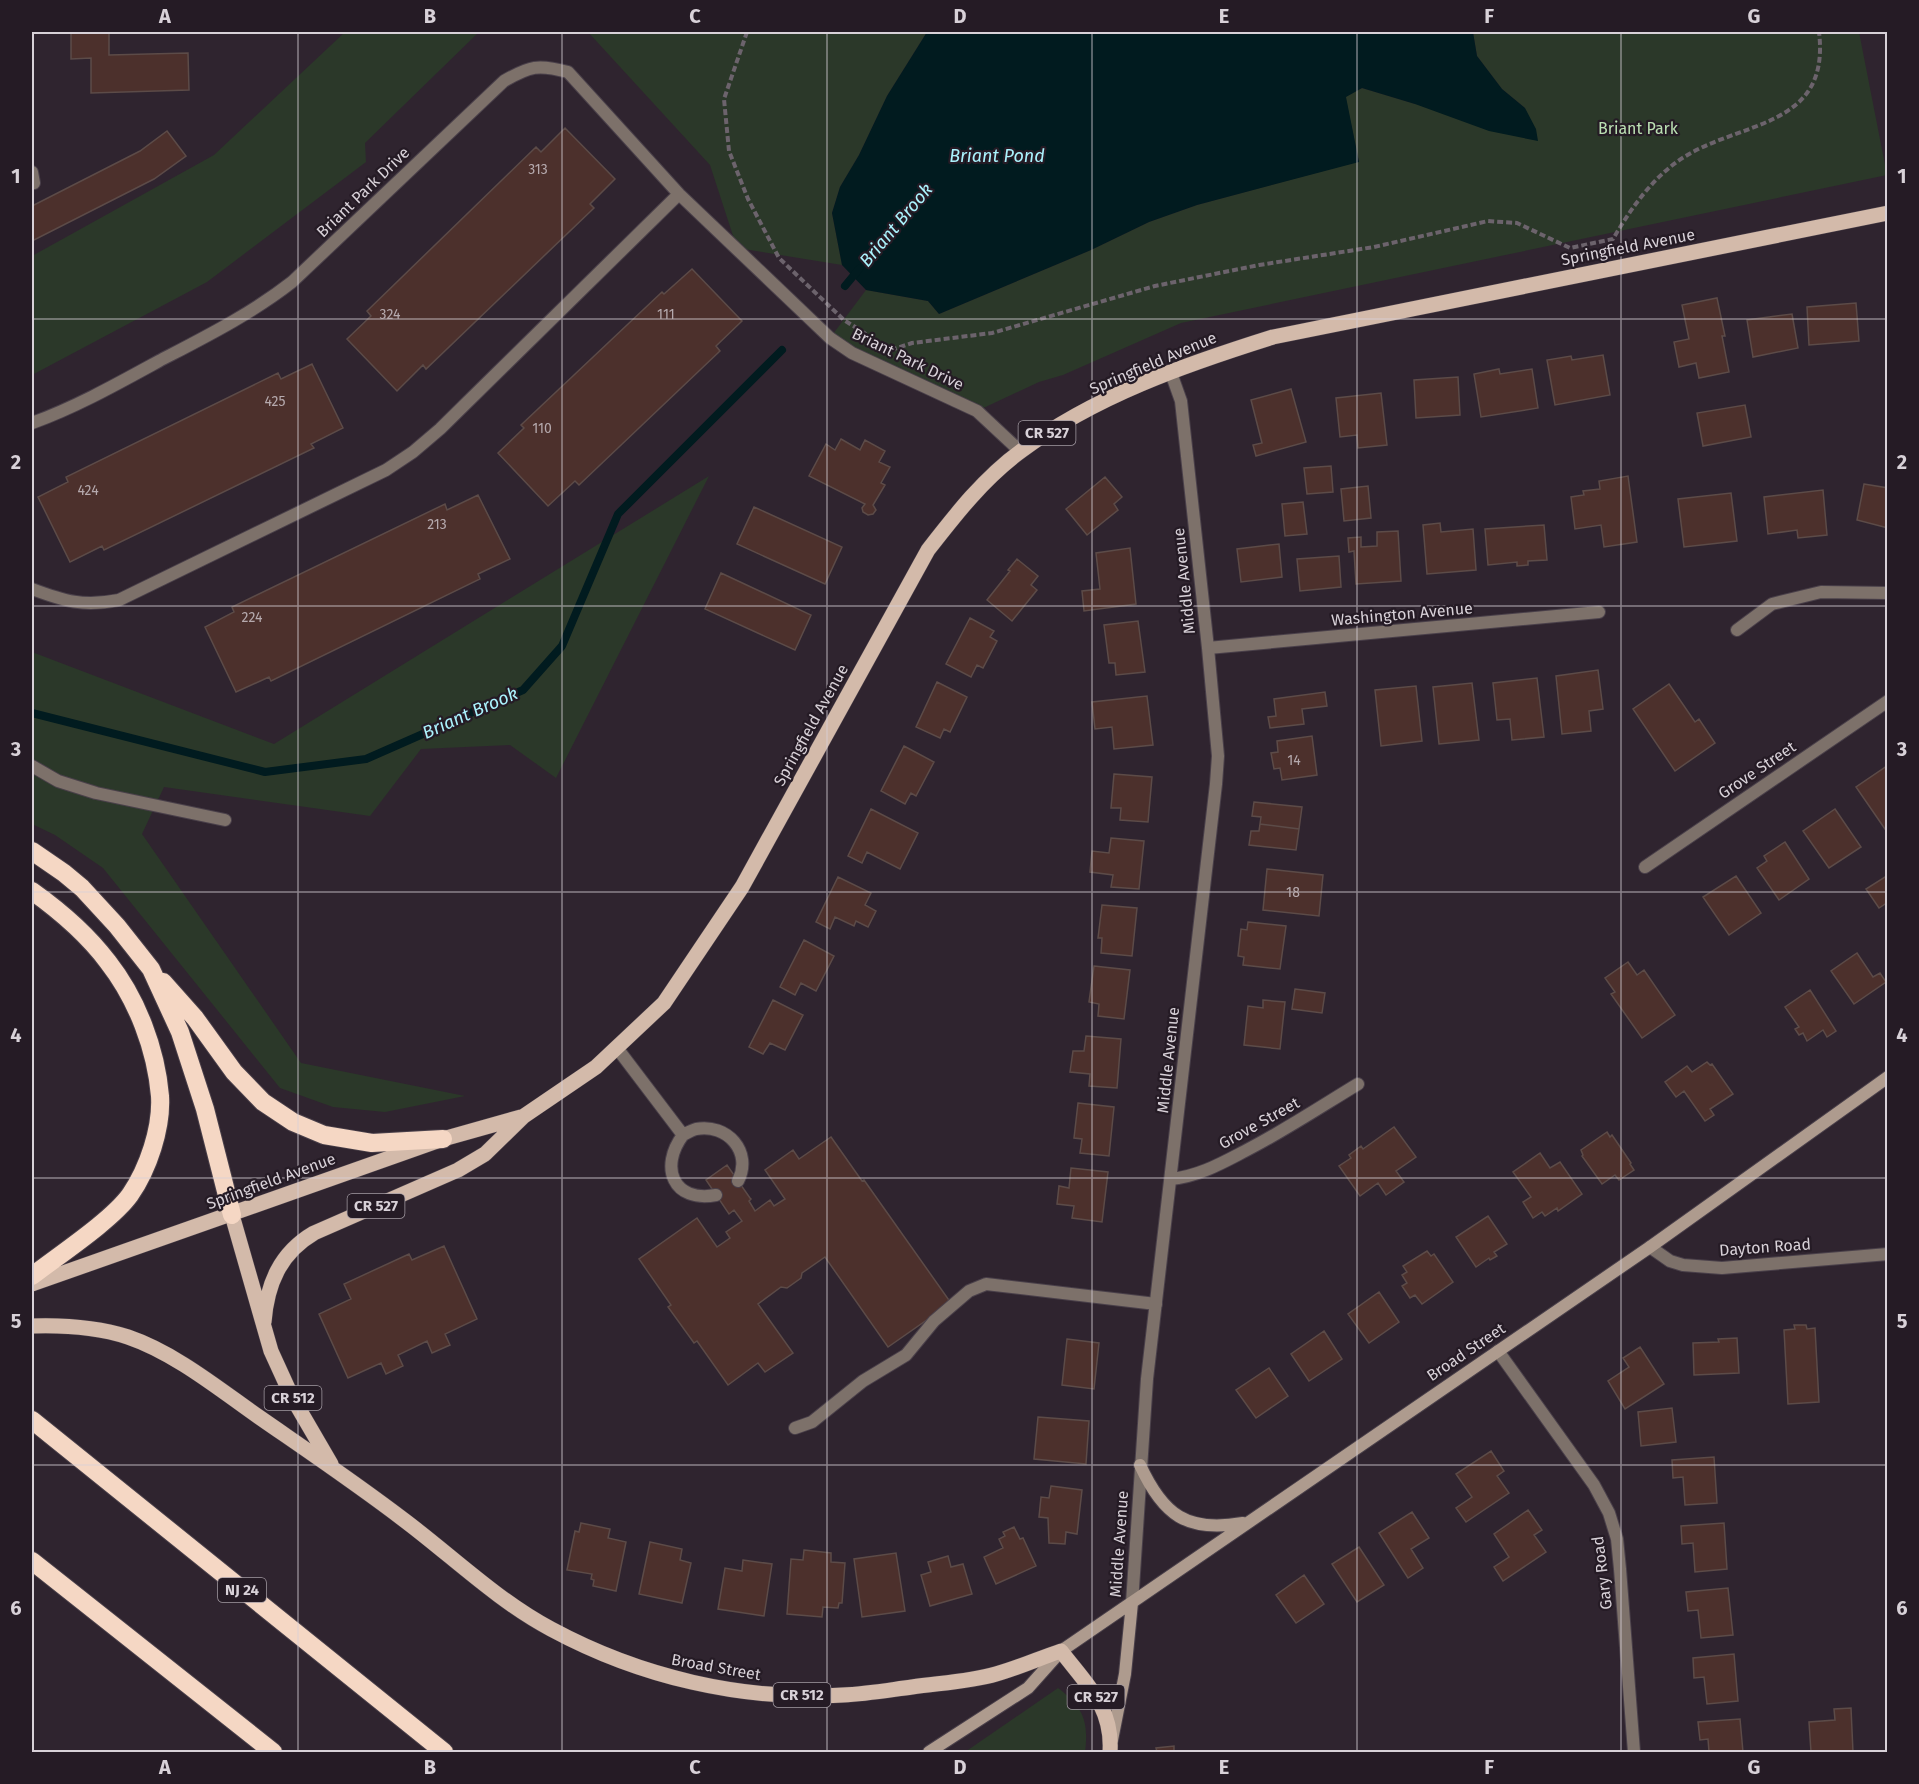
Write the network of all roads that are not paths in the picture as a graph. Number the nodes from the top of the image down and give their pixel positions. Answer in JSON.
{"nodes":[{"id":1,"x":679,"y":194,"type":"junction"},
{"id":2,"x":1887,"y":213,"type":"edge"},
{"id":3,"x":1171,"y":373,"type":"junction"},
{"id":4,"x":32,"y":423,"type":"edge"},
{"id":5,"x":1020,"y":451,"type":"junction"},
{"id":6,"x":32,"y":589,"type":"edge"},
{"id":7,"x":1887,"y":593,"type":"edge"},
{"id":8,"x":1599,"y":612,"type":"dead end"},
{"id":9,"x":1737,"y":630,"type":"dead end"},
{"id":10,"x":1208,"y":648,"type":"junction"},
{"id":11,"x":1887,"y":700,"type":"edge"},
{"id":12,"x":32,"y":766,"type":"edge"},
{"id":13,"x":225,"y":820,"type":"dead end"},
{"id":14,"x":32,"y":851,"type":"edge"},
{"id":15,"x":1645,"y":867,"type":"dead end"},
{"id":16,"x":32,"y":891,"type":"edge"},
{"id":17,"x":151,"y":969,"type":"junction"},
{"id":18,"x":617,"y":1048,"type":"junction"},
{"id":19,"x":1887,"y":1077,"type":"edge"},
{"id":20,"x":1358,"y":1084,"type":"dead end"},
{"id":21,"x":524,"y":1116,"type":"junction"},
{"id":22,"x":683,"y":1135,"type":"junction"},
{"id":23,"x":444,"y":1139,"type":"junction"},
{"id":24,"x":1171,"y":1179,"type":"junction"},
{"id":25,"x":738,"y":1181,"type":"dead end"},
{"id":26,"x":716,"y":1195,"type":"dead end"},
{"id":27,"x":232,"y":1215,"type":"junction"},
{"id":28,"x":1650,"y":1247,"type":"junction"},
{"id":29,"x":1887,"y":1254,"type":"edge"},
{"id":30,"x":32,"y":1276,"type":"edge"},
{"id":31,"x":32,"y":1284,"type":"edge"},
{"id":32,"x":1156,"y":1304,"type":"junction"},
{"id":33,"x":264,"y":1322,"type":"junction"},
{"id":34,"x":32,"y":1326,"type":"edge"},
{"id":35,"x":1498,"y":1352,"type":"junction"},
{"id":36,"x":34,"y":1423,"type":"edge"},
{"id":37,"x":795,"y":1428,"type":"dead end"},
{"id":38,"x":1140,"y":1465,"type":"junction"},
{"id":39,"x":334,"y":1469,"type":"junction"},
{"id":40,"x":1247,"y":1522,"type":"junction"},
{"id":41,"x":32,"y":1561,"type":"edge"},
{"id":42,"x":1132,"y":1603,"type":"junction"},
{"id":43,"x":1061,"y":1651,"type":"junction"},
{"id":44,"x":273,"y":1752,"type":"edge"},
{"id":45,"x":444,"y":1752,"type":"edge"},
{"id":46,"x":929,"y":1752,"type":"edge"},
{"id":47,"x":1110,"y":1752,"type":"edge"},
{"id":48,"x":1634,"y":1752,"type":"edge"}],
"edges":[{"from":1,"to":4,"type":"street","name":"Briant Park Drive"},
{"from":1,"to":5,"type":"street","name":"Briant Park Drive"},
{"from":1,"to":6,"type":"street"},
{"from":2,"to":3,"type":"main road","name":"Springfield Avenue","number":"CR 527"},
{"from":3,"to":5,"type":"main road","name":"Springfield Avenue","number":"CR 527"},
{"from":3,"to":10,"type":"street","name":"Middle Avenue"},
{"from":5,"to":18,"type":"main road","name":"Springfield Avenue","number":"CR 527"},
{"from":7,"to":9,"type":"street"},
{"from":8,"to":10,"type":"street","name":"Washington Avenue"},
{"from":10,"to":24,"type":"street","name":"Middle Avenue"},
{"from":11,"to":15,"type":"street","name":"Grove Street"},
{"from":12,"to":13,"type":"street"},
{"from":14,"to":17,"type":"highway"},
{"from":16,"to":30,"type":"highway"},
{"from":17,"to":23,"type":"highway"},
{"from":17,"to":27,"type":"highway"},
{"from":18,"to":21,"type":"main road","name":"Springfield Avenue","number":"CR 527"},
{"from":18,"to":22,"type":"street"},
{"from":19,"to":28,"type":"main road","name":"Broad Street","number":"CR 512"},
{"from":20,"to":24,"type":"street","name":"Grove Street"},
{"from":21,"to":23,"type":"main road","name":"Springfield Avenue","number":"CR 527"},
{"from":21,"to":33,"type":"main road","name":"Springfield Avenue","number":"CR 527"},
{"from":22,"to":25,"type":"street"},
{"from":22,"to":26,"type":"street"},
{"from":23,"to":27,"type":"main road","name":"Springfield Avenue","number":"CR 527"},
{"from":24,"to":32,"type":"street","name":"Middle Avenue"},
{"from":27,"to":31,"type":"main road","name":"Springfield Avenue","number":"CR 527"},
{"from":27,"to":33,"type":"main road","number":"CR 512"},
{"from":28,"to":29,"type":"street","name":"Dayton Road"},
{"from":28,"to":35,"type":"main road","name":"Broad Street","number":"CR 512"},
{"from":32,"to":37,"type":"street"},
{"from":32,"to":38,"type":"street","name":"Middle Avenue"},
{"from":33,"to":39,"type":"main road","number":"CR 512"},
{"from":34,"to":39,"type":"main road"},
{"from":35,"to":40,"type":"main road","name":"Broad Street","number":"CR 512"},
{"from":35,"to":48,"type":"street","name":"Gary Road"},
{"from":36,"to":45,"type":"highway","number":"NJ 24"},
{"from":38,"to":40,"type":"main road"},
{"from":38,"to":42,"type":"street","name":"Middle Avenue"},
{"from":39,"to":43,"type":"main road","name":"Broad Street","number":"CR 512"},
{"from":40,"to":42,"type":"main road","name":"Broad Street","number":"CR 512"},
{"from":41,"to":44,"type":"highway"},
{"from":42,"to":43,"type":"main road","name":"Broad Street","number":"CR 512"},
{"from":42,"to":47,"type":"main road","name":"Middle Avenue"},
{"from":43,"to":46,"type":"main road","name":"Broad Street","number":"CR 512"},
{"from":43,"to":47,"type":"main road","number":"CR 527"}]}
